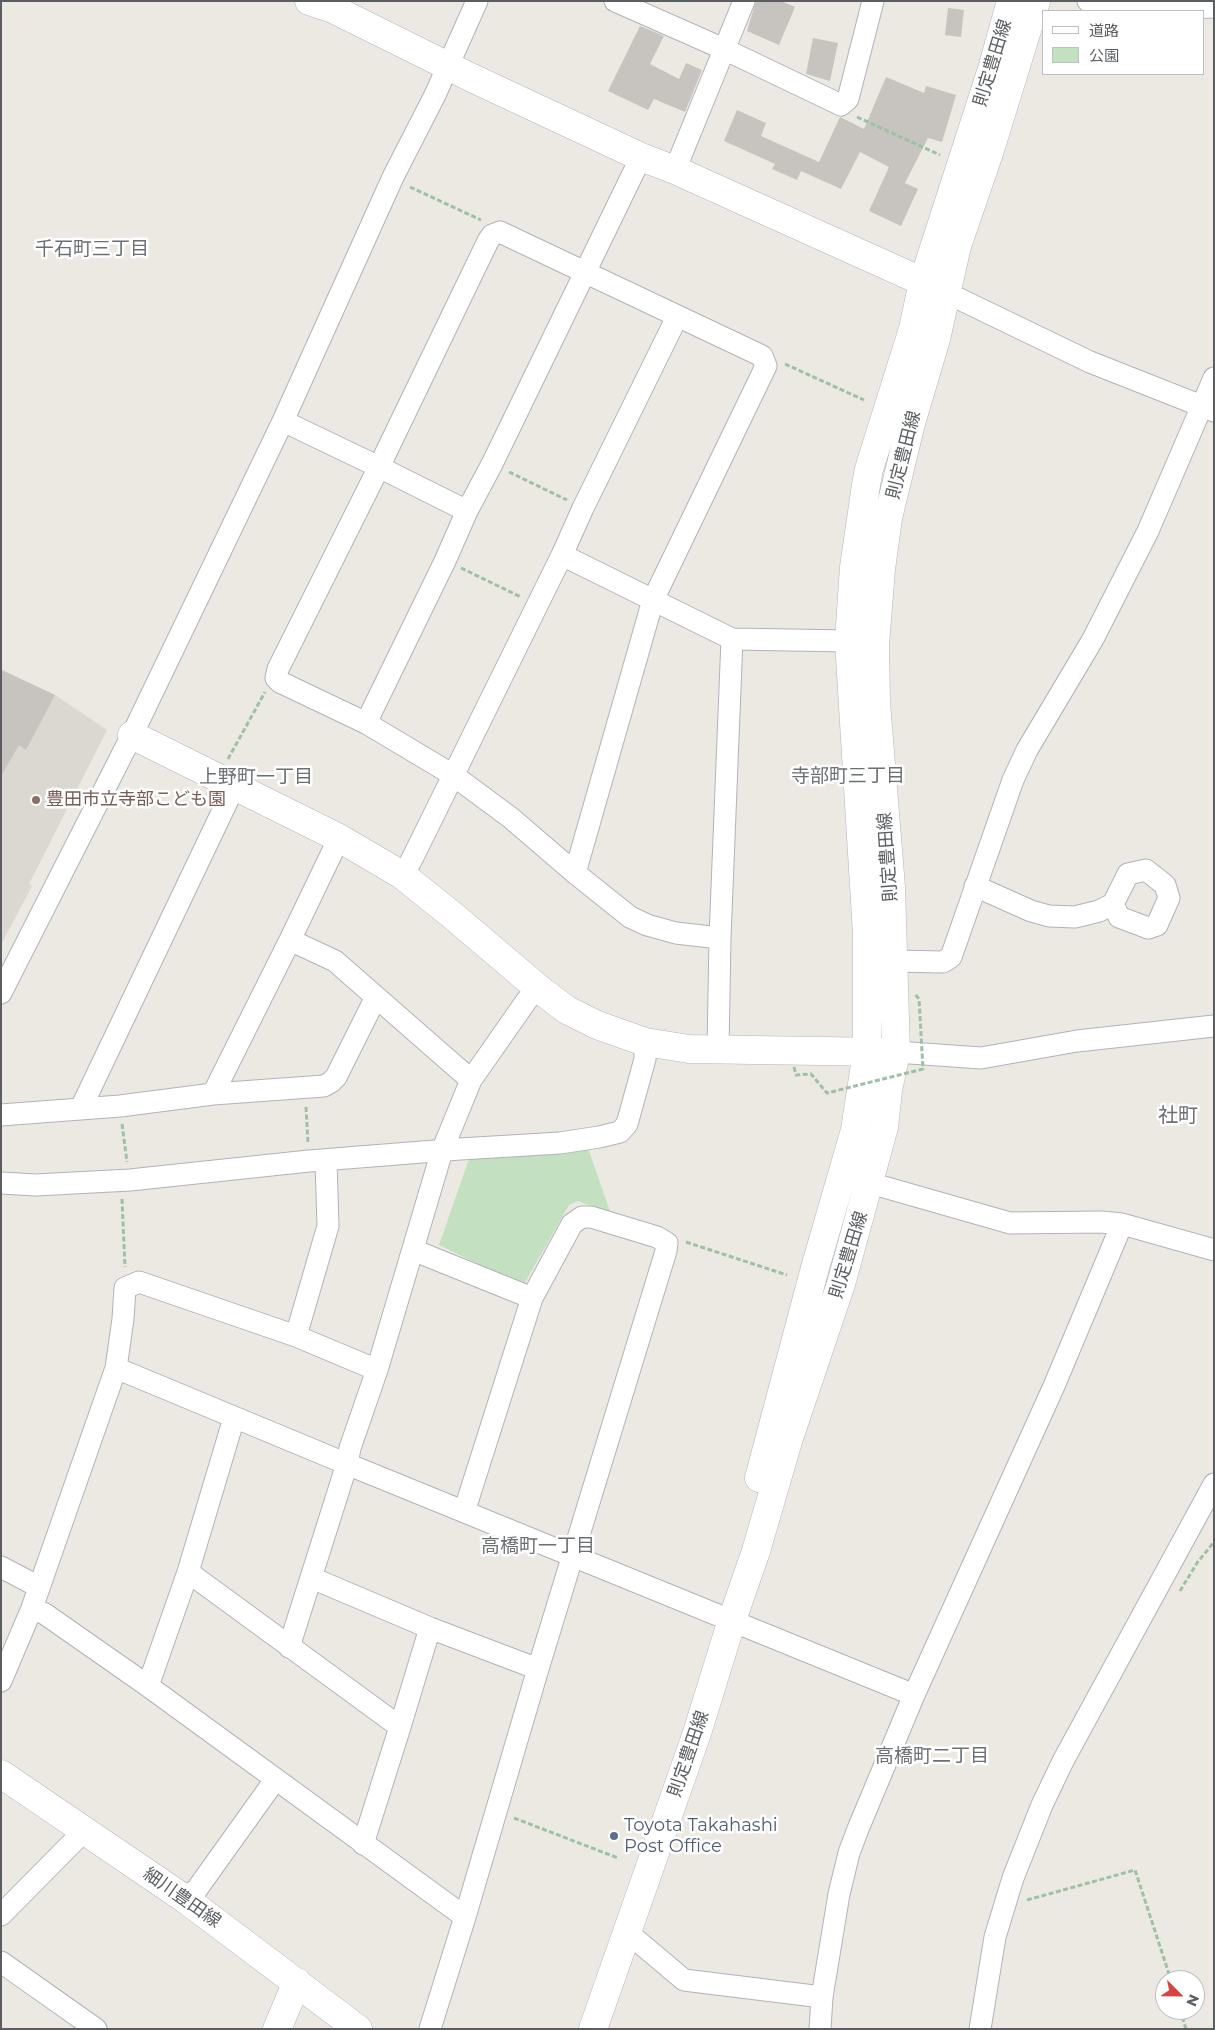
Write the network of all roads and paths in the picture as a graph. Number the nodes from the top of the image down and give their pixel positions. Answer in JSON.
{"nodes":[{"id":1,"x":309,"y":1,"type":"edge"},
{"id":2,"x":477,"y":1,"type":"edge"},
{"id":3,"x":615,"y":1,"type":"edge"},
{"id":4,"x":744,"y":1,"type":"edge"},
{"id":5,"x":873,"y":1,"type":"edge"},
{"id":6,"x":1011,"y":1,"type":"edge"},
{"id":7,"x":1036,"y":1,"type":"edge"},
{"id":8,"x":1088,"y":1,"type":"edge"},
{"id":9,"x":1214,"y":7,"type":"edge"},
{"id":10,"x":726,"y":50,"type":"junction"},
{"id":11,"x":448,"y":64,"type":"junction"},
{"id":12,"x":845,"y":103,"type":"junction"},
{"id":13,"x":641,"y":157,"type":"junction"},
{"id":14,"x":945,"y":157,"type":"dead end"},
{"id":15,"x":675,"y":170,"type":"junction"},
{"id":16,"x":403,"y":184,"type":"dead end"},
{"id":17,"x":496,"y":233,"type":"junction"},
{"id":18,"x":585,"y":272,"type":"junction"},
{"id":19,"x":935,"y":287,"type":"junction"},
{"id":20,"x":677,"y":317,"type":"junction"},
{"id":21,"x":766,"y":362,"type":"junction"},
{"id":22,"x":1214,"y":378,"type":"edge"},
{"id":23,"x":864,"y":400,"type":"dead end"},
{"id":24,"x":1208,"y":409,"type":"edge"},
{"id":25,"x":283,"y":421,"type":"junction"},
{"id":26,"x":492,"y":464,"type":"junction"},
{"id":27,"x":379,"y":467,"type":"junction"},
{"id":28,"x":583,"y":508,"type":"junction"},
{"id":29,"x":467,"y":512,"type":"junction"},
{"id":30,"x":562,"y":555,"type":"junction"},
{"id":31,"x":445,"y":560,"type":"junction"},
{"id":32,"x":653,"y":600,"type":"junction"},
{"id":33,"x":537,"y":605,"type":"junction"},
{"id":34,"x":732,"y":639,"type":"junction"},
{"id":35,"x":849,"y":641,"type":"junction"},
{"id":36,"x":276,"y":678,"type":"junction"},
{"id":37,"x":366,"y":723,"type":"junction"},
{"id":38,"x":132,"y":735,"type":"junction"},
{"id":39,"x":230,"y":774,"type":"junction"},
{"id":40,"x":453,"y":775,"type":"junction"},
{"id":41,"x":339,"y":838,"type":"junction"},
{"id":42,"x":576,"y":873,"type":"junction"},
{"id":43,"x":402,"y":875,"type":"junction"},
{"id":44,"x":975,"y":886,"type":"junction"},
{"id":45,"x":1113,"y":904,"type":"dead end"},
{"id":46,"x":720,"y":938,"type":"junction"},
{"id":47,"x":290,"y":940,"type":"junction"},
{"id":48,"x":894,"y":961,"type":"junction"},
{"id":49,"x":538,"y":988,"type":"junction"},
{"id":50,"x":1,"y":993,"type":"edge"},
{"id":51,"x":915,"y":994,"type":"dead end"},
{"id":52,"x":376,"y":999,"type":"junction"},
{"id":53,"x":1214,"y":1026,"type":"edge"},
{"id":54,"x":645,"y":1042,"type":"junction"},
{"id":55,"x":718,"y":1049,"type":"junction"},
{"id":56,"x":867,"y":1052,"type":"junction"},
{"id":57,"x":896,"y":1052,"type":"junction"},
{"id":58,"x":794,"y":1067,"type":"dead end"},
{"id":59,"x":471,"y":1080,"type":"junction"},
{"id":60,"x":304,"y":1086,"type":"junction"},
{"id":61,"x":213,"y":1094,"type":"junction"},
{"id":62,"x":120,"y":1106,"type":"junction"},
{"id":63,"x":81,"y":1108,"type":"junction"},
{"id":64,"x":1,"y":1115,"type":"edge"},
{"id":65,"x":442,"y":1151,"type":"junction"},
{"id":66,"x":318,"y":1161,"type":"junction"},
{"id":67,"x":122,"y":1180,"type":"junction"},
{"id":68,"x":1,"y":1183,"type":"edge"},
{"id":69,"x":870,"y":1183,"type":"junction"},
{"id":70,"x":1122,"y":1224,"type":"junction"},
{"id":71,"x":667,"y":1243,"type":"junction"},
{"id":72,"x":413,"y":1250,"type":"junction"},
{"id":73,"x":1214,"y":1250,"type":"edge"},
{"id":74,"x":787,"y":1275,"type":"dead end"},
{"id":75,"x":125,"y":1288,"type":"junction"},
{"id":76,"x":532,"y":1298,"type":"junction"},
{"id":77,"x":296,"y":1336,"type":"junction"},
{"id":78,"x":116,"y":1368,"type":"junction"},
{"id":79,"x":378,"y":1370,"type":"junction"},
{"id":80,"x":234,"y":1418,"type":"junction"},
{"id":81,"x":347,"y":1464,"type":"junction"},
{"id":82,"x":1214,"y":1484,"type":"edge"},
{"id":83,"x":464,"y":1512,"type":"junction"},
{"id":84,"x":1214,"y":1542,"type":"edge"},
{"id":85,"x":572,"y":1556,"type":"junction"},
{"id":86,"x":1,"y":1567,"type":"edge"},
{"id":87,"x":188,"y":1572,"type":"junction"},
{"id":88,"x":312,"y":1578,"type":"junction"},
{"id":89,"x":39,"y":1587,"type":"junction"},
{"id":90,"x":1178,"y":1596,"type":"dead end"},
{"id":91,"x":32,"y":1608,"type":"junction"},
{"id":92,"x":732,"y":1620,"type":"junction"},
{"id":93,"x":430,"y":1628,"type":"junction"},
{"id":94,"x":289,"y":1646,"type":"junction"},
{"id":95,"x":538,"y":1669,"type":"junction"},
{"id":96,"x":1,"y":1681,"type":"edge"},
{"id":97,"x":148,"y":1686,"type":"junction"},
{"id":98,"x":914,"y":1695,"type":"junction"},
{"id":99,"x":400,"y":1727,"type":"junction"},
{"id":100,"x":1,"y":1774,"type":"edge"},
{"id":101,"x":275,"y":1780,"type":"junction"},
{"id":102,"x":497,"y":1812,"type":"junction"},
{"id":103,"x":84,"y":1831,"type":"junction"},
{"id":104,"x":364,"y":1844,"type":"junction"},
{"id":105,"x":618,"y":1858,"type":"dead end"},
{"id":106,"x":1024,"y":1893,"type":"dead end"},
{"id":107,"x":185,"y":1899,"type":"junction"},
{"id":108,"x":1,"y":1915,"type":"edge"},
{"id":109,"x":465,"y":1917,"type":"junction"},
{"id":110,"x":627,"y":1932,"type":"junction"},
{"id":111,"x":1,"y":1962,"type":"edge"},
{"id":112,"x":1168,"y":1970,"type":"edge"},
{"id":113,"x":296,"y":1982,"type":"junction"},
{"id":114,"x":822,"y":1997,"type":"junction"},
{"id":115,"x":96,"y":2029,"type":"edge"},
{"id":116,"x":277,"y":2029,"type":"edge"},
{"id":117,"x":358,"y":2029,"type":"edge"},
{"id":118,"x":430,"y":2029,"type":"edge"},
{"id":119,"x":593,"y":2029,"type":"edge"},
{"id":120,"x":820,"y":2029,"type":"edge"},
{"id":121,"x":980,"y":2029,"type":"edge"}],
"edges":[{"from":1,"to":11,"type":"main road"},
{"from":2,"to":11,"type":"street"},
{"from":3,"to":10,"type":"street"},
{"from":4,"to":10,"type":"street"},
{"from":5,"to":12,"type":"street"},
{"from":6,"to":19,"type":"main road","name":"則定豊田線"},
{"from":7,"to":19,"type":"main road","name":"則定豊田線"},
{"from":8,"to":9,"type":"street"},
{"from":10,"to":12,"type":"street"},
{"from":10,"to":15,"type":"street"},
{"from":11,"to":13,"type":"main road"},
{"from":11,"to":25,"type":"street"},
{"from":12,"to":14,"type":"path"},
{"from":13,"to":15,"type":"main road"},
{"from":13,"to":18,"type":"street"},
{"from":15,"to":19,"type":"main road"},
{"from":16,"to":17,"type":"path"},
{"from":17,"to":18,"type":"street"},
{"from":17,"to":27,"type":"street"},
{"from":18,"to":20,"type":"street"},
{"from":18,"to":26,"type":"street"},
{"from":19,"to":24,"type":"street"},
{"from":19,"to":35,"type":"main road","name":"則定豊田線"},
{"from":19,"to":48,"type":"main road","name":"則定豊田線"},
{"from":20,"to":21,"type":"street"},
{"from":20,"to":28,"type":"street"},
{"from":21,"to":23,"type":"path"},
{"from":21,"to":32,"type":"street"},
{"from":22,"to":24,"type":"street"},
{"from":24,"to":44,"type":"street"},
{"from":25,"to":27,"type":"street"},
{"from":25,"to":38,"type":"street"},
{"from":26,"to":28,"type":"path"},
{"from":26,"to":29,"type":"street"},
{"from":27,"to":29,"type":"street"},
{"from":27,"to":36,"type":"street"},
{"from":28,"to":30,"type":"street"},
{"from":29,"to":31,"type":"street"},
{"from":30,"to":32,"type":"street"},
{"from":30,"to":33,"type":"street"},
{"from":31,"to":33,"type":"path"},
{"from":31,"to":37,"type":"street"},
{"from":32,"to":34,"type":"street"},
{"from":32,"to":42,"type":"street"},
{"from":33,"to":40,"type":"street"},
{"from":34,"to":35,"type":"street"},
{"from":34,"to":46,"type":"street"},
{"from":35,"to":56,"type":"main road","name":"則定豊田線"},
{"from":36,"to":37,"type":"street"},
{"from":36,"to":39,"type":"path"},
{"from":37,"to":40,"type":"street"},
{"from":38,"to":39,"type":"main road"},
{"from":38,"to":50,"type":"street"},
{"from":39,"to":41,"type":"main road"},
{"from":39,"to":63,"type":"street"},
{"from":40,"to":42,"type":"street"},
{"from":40,"to":43,"type":"street"},
{"from":41,"to":43,"type":"main road"},
{"from":41,"to":47,"type":"street"},
{"from":42,"to":46,"type":"street"},
{"from":43,"to":49,"type":"main road"},
{"from":44,"to":45,"type":"street"},
{"from":44,"to":48,"type":"street"},
{"from":46,"to":55,"type":"street"},
{"from":47,"to":52,"type":"street"},
{"from":47,"to":61,"type":"street"},
{"from":48,"to":57,"type":"main road","name":"則定豊田線"},
{"from":49,"to":54,"type":"main road"},
{"from":49,"to":59,"type":"street"},
{"from":51,"to":58,"type":"path","bridge":true},
{"from":52,"to":59,"type":"street"},
{"from":52,"to":60,"type":"street"},
{"from":53,"to":57,"type":"street"},
{"from":54,"to":55,"type":"main road"},
{"from":54,"to":65,"type":"street"},
{"from":55,"to":56,"type":"main road"},
{"from":56,"to":57,"type":"main road"},
{"from":56,"to":92,"type":"main road","name":"則定豊田線"},
{"from":57,"to":69,"type":"main road","name":"則定豊田線"},
{"from":59,"to":65,"type":"street"},
{"from":60,"to":61,"type":"street"},
{"from":60,"to":66,"type":"path"},
{"from":61,"to":62,"type":"street"},
{"from":62,"to":63,"type":"street"},
{"from":62,"to":67,"type":"path"},
{"from":63,"to":64,"type":"street"},
{"from":65,"to":66,"type":"street"},
{"from":65,"to":72,"type":"street"},
{"from":66,"to":67,"type":"street"},
{"from":66,"to":77,"type":"street"},
{"from":67,"to":68,"type":"street"},
{"from":67,"to":75,"type":"path"},
{"from":69,"to":70,"type":"street"},
{"from":69,"to":92,"type":"main road","name":"則定豊田線"},
{"from":70,"to":73,"type":"street"},
{"from":70,"to":98,"type":"street"},
{"from":71,"to":74,"type":"path"},
{"from":71,"to":76,"type":"street"},
{"from":71,"to":85,"type":"street"},
{"from":72,"to":76,"type":"street"},
{"from":72,"to":79,"type":"street"},
{"from":75,"to":77,"type":"street"},
{"from":75,"to":78,"type":"street"},
{"from":76,"to":83,"type":"street"},
{"from":77,"to":79,"type":"street"},
{"from":78,"to":80,"type":"street"},
{"from":78,"to":89,"type":"street"},
{"from":79,"to":81,"type":"street"},
{"from":80,"to":81,"type":"street"},
{"from":80,"to":87,"type":"street"},
{"from":81,"to":83,"type":"street"},
{"from":81,"to":88,"type":"street"},
{"from":82,"to":121,"type":"street"},
{"from":83,"to":85,"type":"street"},
{"from":84,"to":90,"type":"path"},
{"from":85,"to":92,"type":"street"},
{"from":85,"to":95,"type":"street"},
{"from":86,"to":89,"type":"street"},
{"from":87,"to":94,"type":"street"},
{"from":87,"to":97,"type":"street"},
{"from":88,"to":93,"type":"street"},
{"from":88,"to":94,"type":"street"},
{"from":89,"to":91,"type":"street"},
{"from":91,"to":96,"type":"street"},
{"from":91,"to":97,"type":"street"},
{"from":92,"to":98,"type":"street"},
{"from":92,"to":110,"type":"main road","name":"則定豊田線"},
{"from":93,"to":95,"type":"street"},
{"from":93,"to":99,"type":"street"},
{"from":94,"to":99,"type":"street"},
{"from":95,"to":102,"type":"street"},
{"from":97,"to":101,"type":"street"},
{"from":98,"to":114,"type":"street"},
{"from":99,"to":104,"type":"street"},
{"from":100,"to":103,"type":"main road","name":"細川豊田線"},
{"from":101,"to":104,"type":"street"},
{"from":101,"to":107,"type":"street"},
{"from":102,"to":105,"type":"path"},
{"from":102,"to":109,"type":"street"},
{"from":103,"to":107,"type":"main road","name":"細川豊田線"},
{"from":103,"to":108,"type":"street"},
{"from":104,"to":109,"type":"street"},
{"from":106,"to":112,"type":"path"},
{"from":107,"to":113,"type":"main road","name":"細川豊田線"},
{"from":109,"to":118,"type":"street"},
{"from":110,"to":114,"type":"street"},
{"from":110,"to":119,"type":"main road","name":"則定豊田線"},
{"from":111,"to":115,"type":"street"},
{"from":113,"to":116,"type":"main road"},
{"from":113,"to":117,"type":"main road","name":"細川豊田線"},
{"from":114,"to":120,"type":"street"}]}
